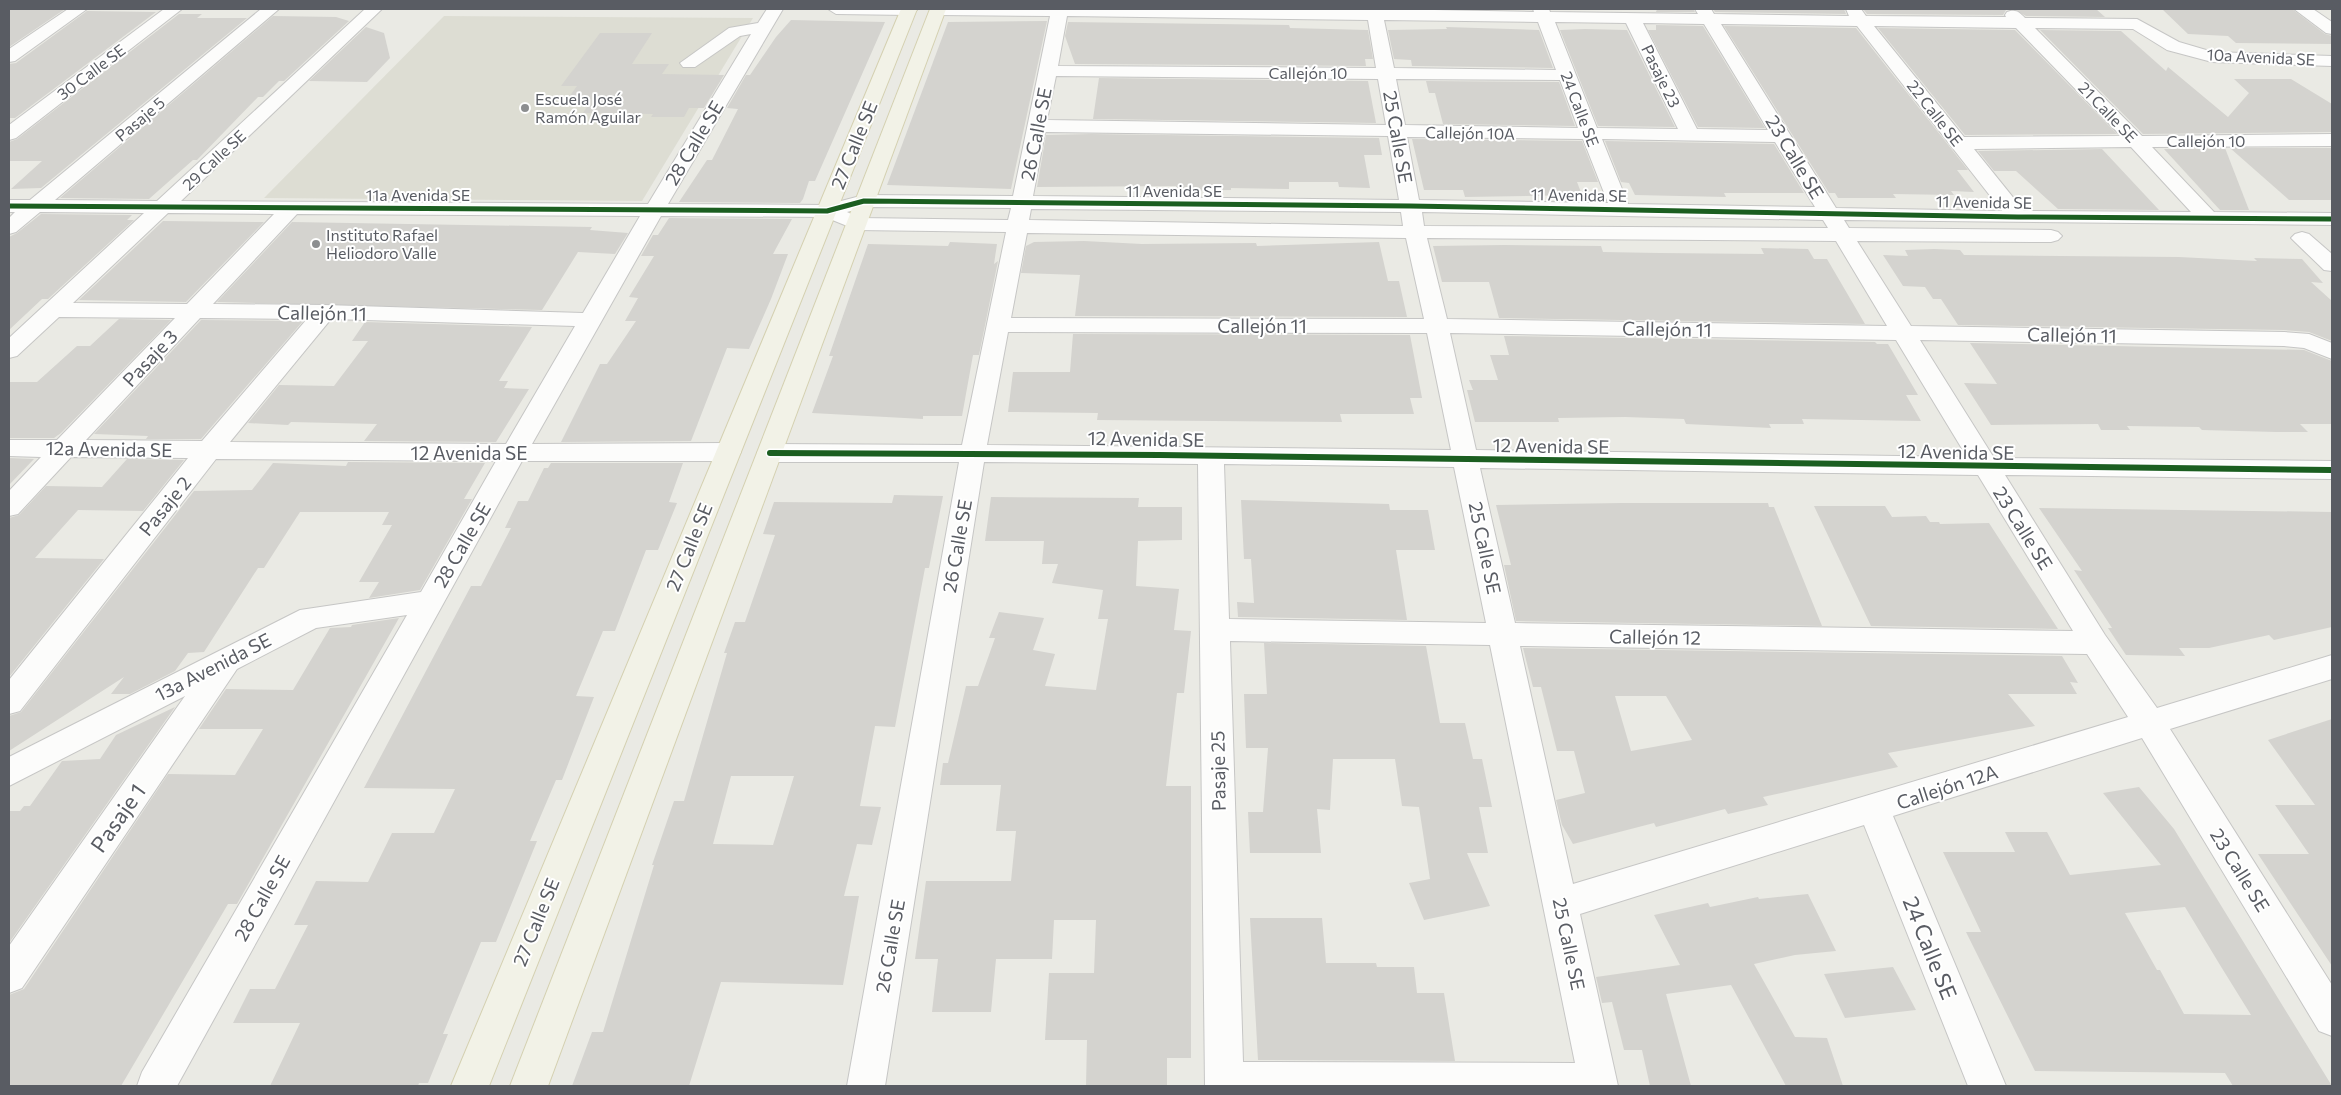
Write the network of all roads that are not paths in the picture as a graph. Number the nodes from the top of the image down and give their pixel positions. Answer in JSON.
{"nodes":[{"id":1,"x":79,"y":9,"type":"edge"},
{"id":2,"x":174,"y":9,"type":"edge"},
{"id":3,"x":272,"y":9,"type":"edge"},
{"id":4,"x":374,"y":9,"type":"edge"},
{"id":5,"x":836,"y":9,"type":"edge"},
{"id":6,"x":909,"y":9,"type":"edge"},
{"id":7,"x":2006,"y":9,"type":"edge"},
{"id":8,"x":2302,"y":9,"type":"edge"},
{"id":9,"x":938,"y":10,"type":"edge"},
{"id":10,"x":1060,"y":10,"type":"edge"},
{"id":11,"x":1162,"y":11,"type":"edge"},
{"id":12,"x":1267,"y":11,"type":"edge"},
{"id":13,"x":1375,"y":12,"type":"edge"},
{"id":14,"x":1543,"y":13,"type":"edge"},
{"id":15,"x":1706,"y":14,"type":"edge"},
{"id":16,"x":1857,"y":14,"type":"edge"},
{"id":17,"x":769,"y":18,"type":"edge"},
{"id":18,"x":1632,"y":18,"type":"junction"},
{"id":19,"x":2020,"y":22,"type":"junction"},
{"id":20,"x":2332,"y":29,"type":"edge"},
{"id":21,"x":9,"y":57,"type":"edge"},
{"id":22,"x":2332,"y":61,"type":"edge"},
{"id":23,"x":689,"y":63,"type":"dead end"},
{"id":24,"x":1048,"y":71,"type":"junction"},
{"id":25,"x":1388,"y":74,"type":"junction"},
{"id":26,"x":1568,"y":76,"type":"junction"},
{"id":27,"x":1038,"y":126,"type":"junction"},
{"id":28,"x":1397,"y":132,"type":"junction"},
{"id":29,"x":9,"y":134,"type":"edge"},
{"id":30,"x":1589,"y":134,"type":"junction"},
{"id":31,"x":1690,"y":135,"type":"junction"},
{"id":32,"x":1782,"y":136,"type":"junction"},
{"id":33,"x":2332,"y":140,"type":"edge"},
{"id":34,"x":2137,"y":142,"type":"junction"},
{"id":35,"x":1959,"y":143,"type":"junction"},
{"id":36,"x":9,"y":206,"type":"edge"},
{"id":37,"x":36,"y":206,"type":"junction"},
{"id":38,"x":1410,"y":206,"type":"junction"},
{"id":39,"x":164,"y":207,"type":"junction"},
{"id":40,"x":291,"y":208,"type":"junction"},
{"id":41,"x":1620,"y":209,"type":"junction"},
{"id":42,"x":654,"y":210,"type":"junction"},
{"id":43,"x":827,"y":211,"type":"junction"},
{"id":44,"x":861,"y":212,"type":"junction"},
{"id":45,"x":1828,"y":212,"type":"junction"},
{"id":46,"x":1020,"y":215,"type":"junction"},
{"id":47,"x":2018,"y":217,"type":"junction"},
{"id":48,"x":2208,"y":218,"type":"junction"},
{"id":49,"x":2241,"y":218,"type":"junction"},
{"id":50,"x":2332,"y":219,"type":"edge"},
{"id":51,"x":9,"y":228,"type":"edge"},
{"id":52,"x":1415,"y":232,"type":"junction"},
{"id":53,"x":1844,"y":235,"type":"junction"},
{"id":54,"x":2259,"y":237,"type":"junction"},
{"id":55,"x":2302,"y":238,"type":"junction"},
{"id":56,"x":2332,"y":238,"type":"edge"},
{"id":57,"x":2332,"y":265,"type":"edge"},
{"id":58,"x":53,"y":310,"type":"junction"},
{"id":59,"x":195,"y":310,"type":"junction"},
{"id":60,"x":325,"y":312,"type":"junction"},
{"id":61,"x":591,"y":320,"type":"junction"},
{"id":62,"x":998,"y":325,"type":"junction"},
{"id":63,"x":1437,"y":326,"type":"junction"},
{"id":64,"x":1904,"y":332,"type":"junction"},
{"id":65,"x":9,"y":351,"type":"edge"},
{"id":66,"x":2332,"y":352,"type":"edge"},
{"id":67,"x":9,"y":448,"type":"edge"},
{"id":68,"x":65,"y":448,"type":"junction"},
{"id":69,"x":209,"y":450,"type":"junction"},
{"id":70,"x":728,"y":452,"type":"junction"},
{"id":71,"x":770,"y":453,"type":"junction"},
{"id":72,"x":973,"y":453,"type":"junction"},
{"id":73,"x":514,"y":454,"type":"junction"},
{"id":74,"x":1211,"y":455,"type":"junction"},
{"id":75,"x":1466,"y":460,"type":"junction"},
{"id":76,"x":1986,"y":467,"type":"junction"},
{"id":77,"x":2332,"y":470,"type":"edge"},
{"id":78,"x":9,"y":508,"type":"edge"},
{"id":79,"x":430,"y":601,"type":"junction"},
{"id":80,"x":1215,"y":630,"type":"junction"},
{"id":81,"x":1503,"y":634,"type":"junction"},
{"id":82,"x":2095,"y":643,"type":"junction"},
{"id":83,"x":228,"y":660,"type":"junction"},
{"id":84,"x":2332,"y":668,"type":"edge"},
{"id":85,"x":9,"y":702,"type":"edge"},
{"id":86,"x":2149,"y":722,"type":"junction"},
{"id":87,"x":9,"y":772,"type":"edge"},
{"id":88,"x":1874,"y":810,"type":"junction"},
{"id":89,"x":1561,"y":904,"type":"junction"},
{"id":90,"x":9,"y":976,"type":"edge"},
{"id":91,"x":2332,"y":1018,"type":"edge"},
{"id":92,"x":1224,"y":1084,"type":"edge"},
{"id":93,"x":1599,"y":1084,"type":"edge"},
{"id":94,"x":156,"y":1086,"type":"edge"},
{"id":95,"x":470,"y":1086,"type":"edge"},
{"id":96,"x":529,"y":1086,"type":"edge"},
{"id":97,"x":866,"y":1086,"type":"edge"},
{"id":98,"x":1987,"y":1086,"type":"edge"}],
"edges":[{"from":1,"to":21,"type":"street"},
{"from":2,"to":29,"type":"street","name":"30 Calle SE"},
{"from":3,"to":37,"type":"street","name":"Pasaje 5"},
{"from":4,"to":39,"type":"street","name":"29 Calle SE"},
{"from":5,"to":6,"type":"street"},
{"from":6,"to":43,"type":"main road","name":"27 Calle SE"},
{"from":7,"to":19,"type":"street","name":"21 Calle SE"},
{"from":8,"to":20,"type":"street"},
{"from":9,"to":10,"type":"street","name":"10a Avenida SE"},
{"from":9,"to":44,"type":"main road","name":"27 Calle SE"},
{"from":10,"to":11,"type":"street","name":"10a Avenida SE"},
{"from":10,"to":24,"type":"street","name":"26 Calle SE"},
{"from":11,"to":12,"type":"street","name":"10a Avenida SE"},
{"from":12,"to":13,"type":"street","name":"10a Avenida SE"},
{"from":13,"to":14,"type":"street","name":"10a Avenida SE"},
{"from":13,"to":25,"type":"street","name":"25 Calle SE"},
{"from":14,"to":18,"type":"street","name":"10a Avenida SE"},
{"from":14,"to":26,"type":"street","name":"24 Calle SE"},
{"from":15,"to":16,"type":"street","name":"10a Avenida SE"},
{"from":15,"to":18,"type":"street","name":"10a Avenida SE"},
{"from":15,"to":32,"type":"street","name":"23 Calle SE"},
{"from":16,"to":19,"type":"street","name":"10a Avenida SE"},
{"from":16,"to":35,"type":"street","name":"22 Calle SE"},
{"from":17,"to":23,"type":"street"},
{"from":17,"to":42,"type":"street","name":"28 Calle SE"},
{"from":18,"to":31,"type":"street","name":"Pasaje 23"},
{"from":19,"to":22,"type":"street","name":"10a Avenida SE"},
{"from":19,"to":34,"type":"street","name":"21 Calle SE"},
{"from":24,"to":25,"type":"street","name":"Callejón 10"},
{"from":24,"to":27,"type":"street","name":"26 Calle SE"},
{"from":25,"to":26,"type":"street","name":"Callejón 10"},
{"from":25,"to":28,"type":"street","name":"25 Calle SE"},
{"from":26,"to":30,"type":"street","name":"24 Calle SE"},
{"from":27,"to":28,"type":"street","name":"Callejón 10A"},
{"from":27,"to":46,"type":"street","name":"26 Calle SE"},
{"from":28,"to":30,"type":"street","name":"Callejón 10A"},
{"from":28,"to":38,"type":"street","name":"25 Calle SE"},
{"from":30,"to":31,"type":"street","name":"Callejón 10A"},
{"from":30,"to":41,"type":"street","name":"24 Calle SE"},
{"from":31,"to":32,"type":"street","name":"Callejón 10A"},
{"from":32,"to":45,"type":"street","name":"23 Calle SE"},
{"from":33,"to":34,"type":"street","name":"Callejón 10"},
{"from":34,"to":35,"type":"street","name":"Callejón 10"},
{"from":34,"to":48,"type":"street","name":"21 Calle SE"},
{"from":35,"to":47,"type":"street","name":"22 Calle SE"},
{"from":36,"to":37,"type":"street","name":"11a Avenida SE"},
{"from":37,"to":39,"type":"street","name":"11a Avenida SE"},
{"from":37,"to":51,"type":"street","name":"Pasaje 5"},
{"from":38,"to":41,"type":"street","name":"11 Avenida SE"},
{"from":38,"to":46,"type":"street","name":"11 Avenida SE"},
{"from":38,"to":52,"type":"street","name":"25 Calle SE"},
{"from":39,"to":40,"type":"street","name":"11a Avenida SE"},
{"from":39,"to":58,"type":"street","name":"29 Calle SE"},
{"from":40,"to":42,"type":"street","name":"11a Avenida SE"},
{"from":40,"to":59,"type":"street","name":"Pasaje 3"},
{"from":41,"to":45,"type":"street","name":"11 Avenida SE"},
{"from":42,"to":43,"type":"street","name":"11a Avenida SE"},
{"from":42,"to":61,"type":"street","name":"28 Calle SE"},
{"from":43,"to":44,"type":"street","name":"11 Avenida SE"},
{"from":43,"to":70,"type":"main road","name":"27 Calle SE"},
{"from":44,"to":46,"type":"street","name":"11 Avenida SE"},
{"from":44,"to":71,"type":"main road","name":"27 Calle SE"},
{"from":45,"to":47,"type":"street","name":"11 Avenida SE"},
{"from":45,"to":53,"type":"street","name":"23 Calle SE"},
{"from":46,"to":52,"type":"street","name":"11 Avenida SE"},
{"from":46,"to":62,"type":"street","name":"26 Calle SE"},
{"from":47,"to":48,"type":"street","name":"11 Avenida SE"},
{"from":48,"to":49,"type":"street","name":"11 Avenida SE"},
{"from":49,"to":50,"type":"street","name":"11 Avenida SE"},
{"from":49,"to":54,"type":"street"},
{"from":52,"to":53,"type":"street","name":"11 Avenida SE"},
{"from":52,"to":63,"type":"street","name":"25 Calle SE"},
{"from":53,"to":54,"type":"street","name":"11 Avenida SE"},
{"from":53,"to":64,"type":"street","name":"23 Calle SE"},
{"from":54,"to":55,"type":"street","name":"11 Avenida SE"},
{"from":55,"to":56,"type":"street","name":"11 Avenida SE"},
{"from":55,"to":57,"type":"street"},
{"from":58,"to":59,"type":"street","name":"Callejón 11"},
{"from":58,"to":65,"type":"street","name":"29 Calle SE"},
{"from":59,"to":60,"type":"street","name":"Callejón 11"},
{"from":59,"to":68,"type":"street","name":"Pasaje 3"},
{"from":60,"to":61,"type":"street","name":"Callejón 11"},
{"from":60,"to":69,"type":"street","name":"Pasaje 2"},
{"from":61,"to":73,"type":"street","name":"28 Calle SE"},
{"from":62,"to":63,"type":"street","name":"Callejón 11"},
{"from":62,"to":72,"type":"street","name":"26 Calle SE"},
{"from":63,"to":64,"type":"street","name":"Callejón 11"},
{"from":63,"to":75,"type":"street","name":"25 Calle SE"},
{"from":64,"to":66,"type":"street","name":"Callejón 11"},
{"from":64,"to":76,"type":"street","name":"23 Calle SE"},
{"from":67,"to":68,"type":"street","name":"12a Avenida SE"},
{"from":68,"to":69,"type":"street","name":"12a Avenida SE"},
{"from":68,"to":78,"type":"street","name":"Pasaje 3"},
{"from":69,"to":73,"type":"street","name":"12 Avenida SE"},
{"from":69,"to":85,"type":"street","name":"Pasaje 2"},
{"from":70,"to":73,"type":"street","name":"12 Avenida SE"},
{"from":70,"to":95,"type":"main road","name":"27 Calle SE"},
{"from":71,"to":72,"type":"street","name":"12 Avenida SE"},
{"from":71,"to":96,"type":"main road","name":"27 Calle SE"},
{"from":72,"to":74,"type":"street","name":"12 Avenida SE"},
{"from":72,"to":97,"type":"street","name":"26 Calle SE"},
{"from":73,"to":79,"type":"street","name":"28 Calle SE"},
{"from":74,"to":75,"type":"street","name":"12 Avenida SE"},
{"from":74,"to":80,"type":"street","name":"Pasaje 25"},
{"from":75,"to":76,"type":"street","name":"12 Avenida SE"},
{"from":75,"to":81,"type":"street","name":"25 Calle SE"},
{"from":76,"to":77,"type":"street","name":"12 Avenida SE"},
{"from":76,"to":82,"type":"street","name":"23 Calle SE"},
{"from":79,"to":83,"type":"street","name":"13a Avenida SE"},
{"from":79,"to":94,"type":"street","name":"28 Calle SE"},
{"from":80,"to":81,"type":"street","name":"Callejón 12"},
{"from":80,"to":92,"type":"street","name":"Pasaje 25"},
{"from":81,"to":82,"type":"street","name":"Callejón 12"},
{"from":81,"to":89,"type":"street","name":"25 Calle SE"},
{"from":82,"to":86,"type":"street","name":"23 Calle SE"},
{"from":83,"to":87,"type":"street","name":"13a Avenida SE"},
{"from":83,"to":90,"type":"street","name":"Pasaje 1"},
{"from":84,"to":86,"type":"street","name":"Callejón 12A"},
{"from":86,"to":88,"type":"street","name":"Callejón 12A"},
{"from":86,"to":91,"type":"street","name":"23 Calle SE"},
{"from":88,"to":89,"type":"street","name":"Callejón 12A"},
{"from":88,"to":98,"type":"street","name":"24 Calle SE"},
{"from":89,"to":93,"type":"street","name":"25 Calle SE"},
{"from":92,"to":93,"type":"street"}]}
